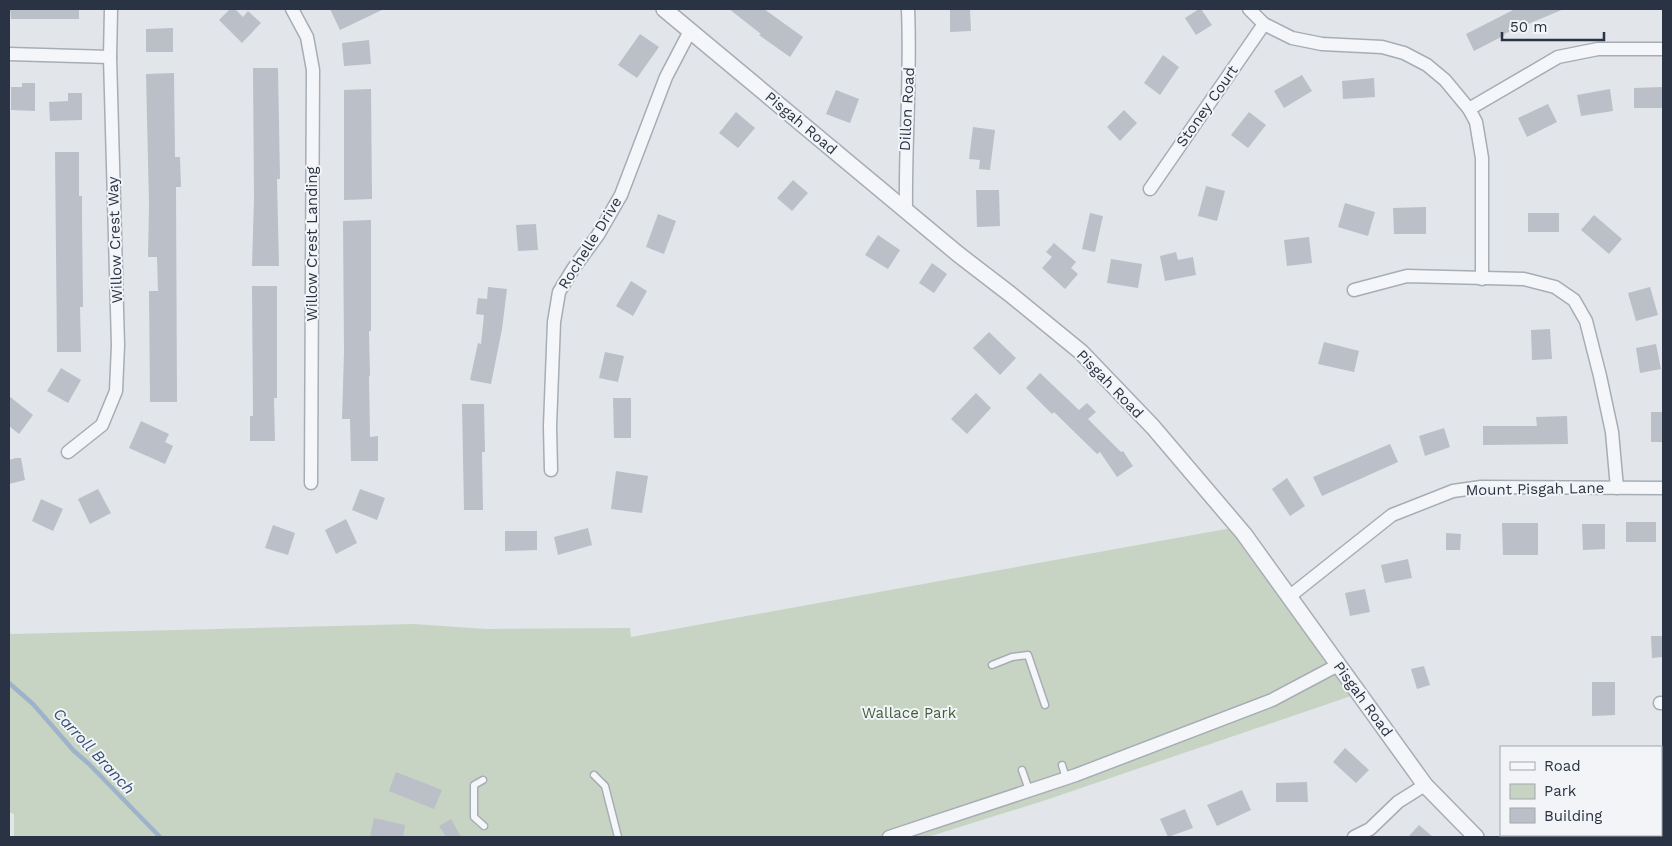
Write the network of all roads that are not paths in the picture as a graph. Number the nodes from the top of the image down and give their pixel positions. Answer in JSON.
{"nodes":[{"id":1,"x":111,"y":9,"type":"edge"},
{"id":2,"x":292,"y":9,"type":"edge"},
{"id":3,"x":664,"y":9,"type":"edge"},
{"id":4,"x":908,"y":9,"type":"edge"},
{"id":5,"x":1249,"y":9,"type":"edge"},
{"id":6,"x":1264,"y":24,"type":"junction"},
{"id":7,"x":690,"y":31,"type":"junction"},
{"id":8,"x":1663,"y":49,"type":"edge"},
{"id":9,"x":9,"y":54,"type":"edge"},
{"id":10,"x":110,"y":57,"type":"junction"},
{"id":11,"x":1470,"y":109,"type":"junction"},
{"id":12,"x":1150,"y":189,"type":"dead end"},
{"id":13,"x":906,"y":210,"type":"junction"},
{"id":14,"x":1482,"y":279,"type":"junction"},
{"id":15,"x":1354,"y":290,"type":"dead end"},
{"id":16,"x":68,"y":452,"type":"dead end"},
{"id":17,"x":551,"y":470,"type":"dead end"},
{"id":18,"x":311,"y":483,"type":"dead end"},
{"id":19,"x":1617,"y":488,"type":"junction"},
{"id":20,"x":1663,"y":488,"type":"edge"},
{"id":21,"x":1290,"y":596,"type":"junction"},
{"id":22,"x":992,"y":665,"type":"dead end"},
{"id":23,"x":1338,"y":665,"type":"junction"},
{"id":24,"x":1045,"y":705,"type":"dead end"},
{"id":25,"x":1062,"y":765,"type":"dead end"},
{"id":26,"x":1022,"y":770,"type":"dead end"},
{"id":27,"x":594,"y":775,"type":"dead end"},
{"id":28,"x":1066,"y":778,"type":"junction"},
{"id":29,"x":484,"y":780,"type":"dead end"},
{"id":30,"x":1425,"y":785,"type":"junction"},
{"id":31,"x":1029,"y":790,"type":"junction"},
{"id":32,"x":484,"y":826,"type":"dead end"},
{"id":33,"x":618,"y":837,"type":"edge"},
{"id":34,"x":889,"y":837,"type":"edge"},
{"id":35,"x":1354,"y":837,"type":"edge"},
{"id":36,"x":1476,"y":837,"type":"edge"}],
"edges":[{"from":1,"to":10,"type":"street","name":"Willow Crest Way"},
{"from":2,"to":18,"type":"street","name":"Willow Crest Landing"},
{"from":3,"to":7,"type":"street","name":"Pisgah Road"},
{"from":4,"to":13,"type":"street","name":"Dillon Road"},
{"from":5,"to":6,"type":"street"},
{"from":6,"to":11,"type":"street"},
{"from":6,"to":12,"type":"street","name":"Stoney Court"},
{"from":7,"to":13,"type":"street","name":"Pisgah Road"},
{"from":7,"to":17,"type":"street","name":"Rochelle Drive"},
{"from":8,"to":11,"type":"street"},
{"from":9,"to":10,"type":"street"},
{"from":10,"to":16,"type":"street","name":"Willow Crest Way"},
{"from":11,"to":14,"type":"street"},
{"from":13,"to":21,"type":"street","name":"Pisgah Road"},
{"from":14,"to":15,"type":"street"},
{"from":14,"to":19,"type":"street"},
{"from":19,"to":20,"type":"street","name":"Mount Pisgah Lane"},
{"from":19,"to":21,"type":"street","name":"Mount Pisgah Lane"},
{"from":21,"to":23,"type":"street","name":"Pisgah Road"},
{"from":22,"to":24,"type":"lane"},
{"from":23,"to":28,"type":"street"},
{"from":23,"to":30,"type":"street","name":"Pisgah Road"},
{"from":25,"to":28,"type":"lane"},
{"from":26,"to":31,"type":"lane"},
{"from":27,"to":33,"type":"lane"},
{"from":28,"to":31,"type":"street"},
{"from":29,"to":32,"type":"lane"},
{"from":30,"to":35,"type":"street"},
{"from":30,"to":36,"type":"street","name":"Pisgah Road"},
{"from":31,"to":34,"type":"street"}]}
